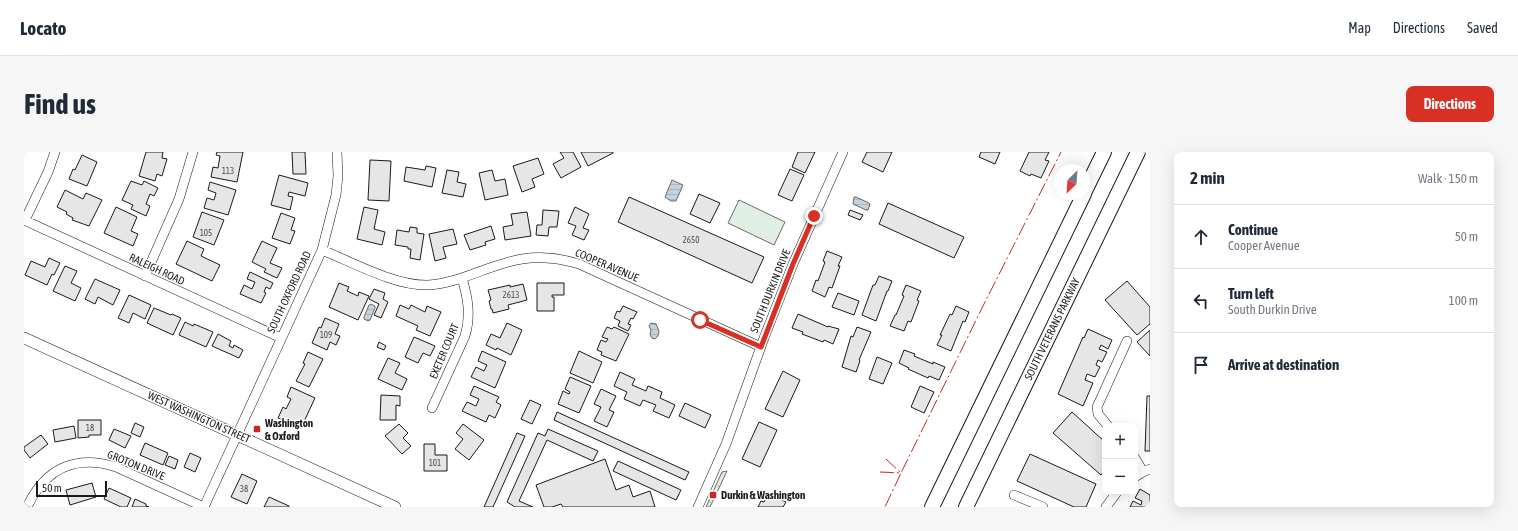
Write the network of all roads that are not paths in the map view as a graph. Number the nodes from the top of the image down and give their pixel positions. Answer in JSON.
{"nodes":[{"id":1,"x":55,"y":152,"type":"edge"},
{"id":2,"x":193,"y":152,"type":"edge"},
{"id":3,"x":337,"y":152,"type":"edge"},
{"id":4,"x":843,"y":152,"type":"edge"},
{"id":5,"x":1104,"y":152,"type":"edge"},
{"id":6,"x":1138,"y":152,"type":"edge"},
{"id":7,"x":1090,"y":181,"type":"edge"},
{"id":8,"x":1081,"y":200,"type":"edge"},
{"id":9,"x":24,"y":220,"type":"edge"},
{"id":10,"x":322,"y":250,"type":"junction"},
{"id":11,"x":145,"y":276,"type":"junction"},
{"id":12,"x":462,"y":278,"type":"junction"},
{"id":13,"x":281,"y":338,"type":"junction"},
{"id":14,"x":24,"y":339,"type":"edge"},
{"id":15,"x":1127,"y":341,"type":"dead end"},
{"id":16,"x":761,"y":347,"type":"junction"},
{"id":17,"x":432,"y":408,"type":"dead end"},
{"id":18,"x":1106,"y":423,"type":"edge"},
{"id":19,"x":237,"y":434,"type":"junction"},
{"id":20,"x":958,"y":453,"type":"junction"},
{"id":21,"x":1136,"y":459,"type":"edge"},
{"id":22,"x":1146,"y":470,"type":"edge"},
{"id":23,"x":1014,"y":495,"type":"dead end"},
{"id":24,"x":1115,"y":495,"type":"edge"},
{"id":25,"x":27,"y":507,"type":"edge"},
{"id":26,"x":204,"y":507,"type":"edge"},
{"id":27,"x":395,"y":507,"type":"edge"},
{"id":28,"x":698,"y":507,"type":"edge"},
{"id":29,"x":932,"y":507,"type":"edge"},
{"id":30,"x":938,"y":507,"type":"edge"},
{"id":31,"x":966,"y":507,"type":"edge"},
{"id":32,"x":1043,"y":507,"type":"edge"},
{"id":33,"x":1106,"y":507,"type":"edge"}],
"edges":[{"from":1,"to":9,"type":"street"},
{"from":2,"to":11,"type":"street"},
{"from":3,"to":10,"type":"street","name":"SOUTH OXFORD ROAD"},
{"from":4,"to":16,"type":"street","name":"SOUTH DURKIN DRIVE"},
{"from":5,"to":7,"type":"highway"},
{"from":6,"to":31,"type":"highway","name":"SOUTH VETERANS PARKWAY"},
{"from":8,"to":20,"type":"highway"},
{"from":9,"to":11,"type":"street","name":"RALEIGH ROAD"},
{"from":10,"to":12,"type":"street","name":"COOPER AVENUE"},
{"from":10,"to":13,"type":"street","name":"SOUTH OXFORD ROAD"},
{"from":11,"to":13,"type":"street","name":"RALEIGH ROAD"},
{"from":12,"to":16,"type":"street","name":"COOPER AVENUE"},
{"from":12,"to":17,"type":"street","name":"EXETER COURT"},
{"from":13,"to":19,"type":"street","name":"SOUTH OXFORD ROAD"},
{"from":14,"to":19,"type":"street","name":"WEST WASHINGTON STREET"},
{"from":15,"to":18,"type":"street"},
{"from":16,"to":28,"type":"street","name":"SOUTH DURKIN DRIVE"},
{"from":19,"to":26,"type":"street","name":"SOUTH OXFORD ROAD"},
{"from":19,"to":27,"type":"street","name":"WEST WASHINGTON STREET"},
{"from":20,"to":29,"type":"highway"},
{"from":20,"to":30,"type":"highway"},
{"from":21,"to":22,"type":"street"},
{"from":23,"to":32,"type":"street"},
{"from":24,"to":33,"type":"street"},
{"from":25,"to":26,"type":"street","name":"GROTON DRIVE"}]}
